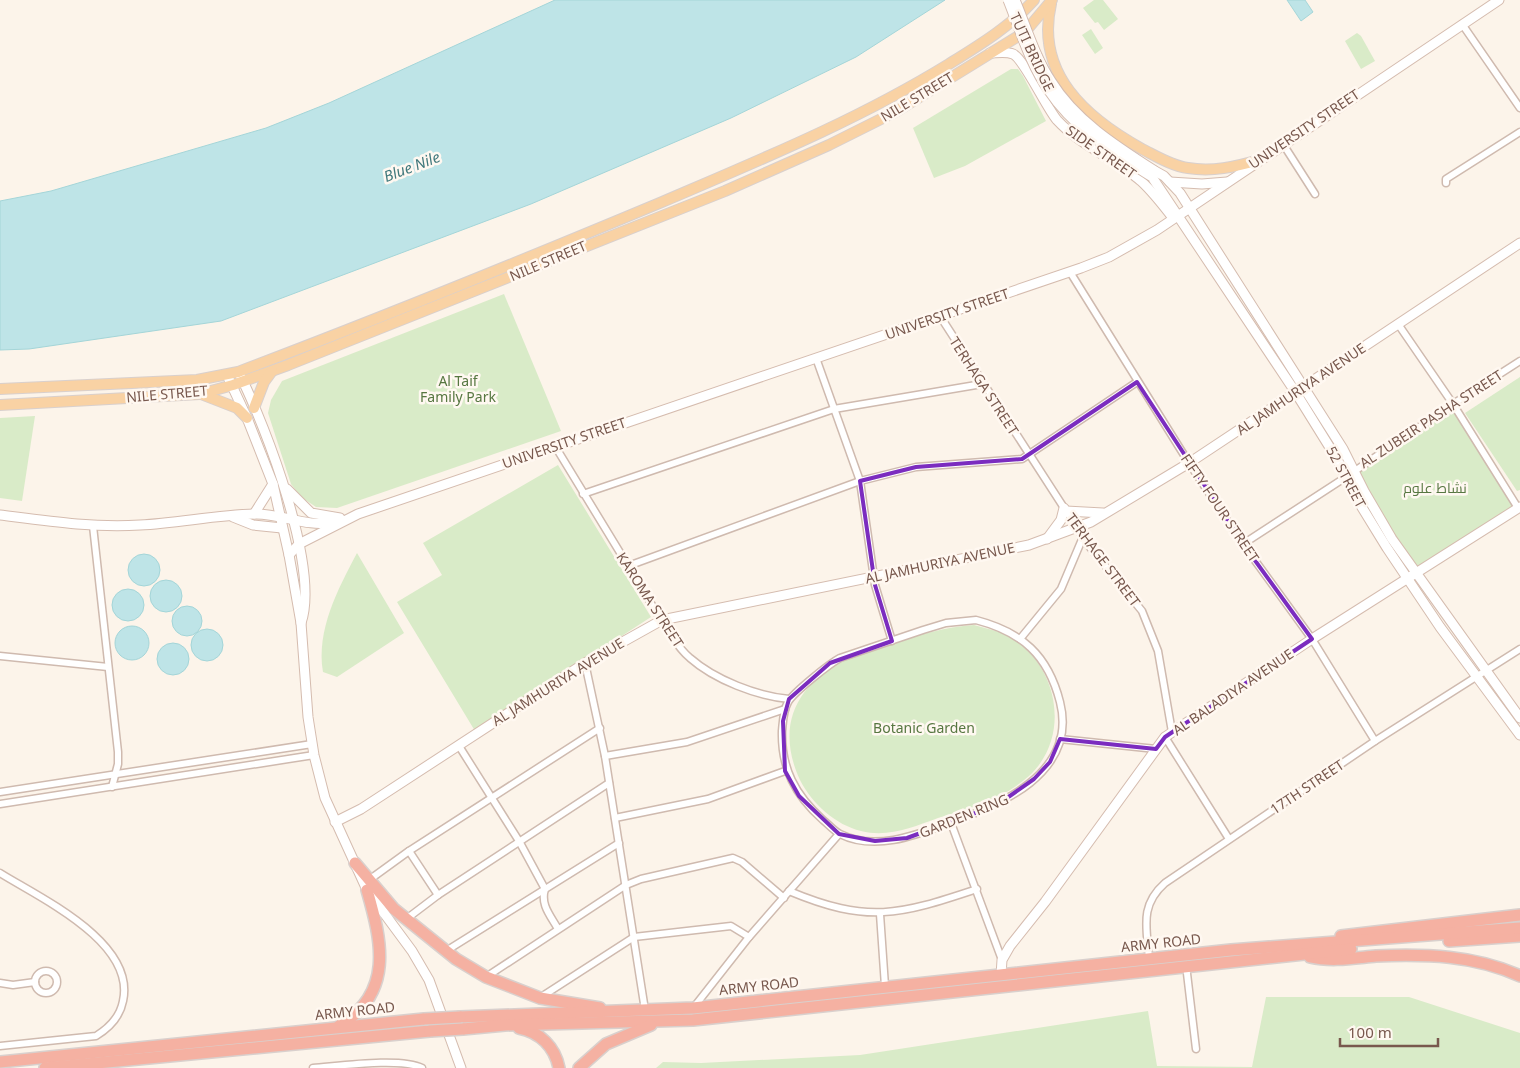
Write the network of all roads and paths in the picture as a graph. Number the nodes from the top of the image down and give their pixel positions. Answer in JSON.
{"nodes":[{"id":1,"x":1008,"y":0,"type":"edge"},
{"id":2,"x":1015,"y":0,"type":"edge"},
{"id":3,"x":1034,"y":0,"type":"edge"},
{"id":4,"x":1052,"y":0,"type":"edge"},
{"id":5,"x":1499,"y":0,"type":"edge"},
{"id":6,"x":1462,"y":24,"type":"junction"},
{"id":7,"x":990,"y":54,"type":"junction"},
{"id":8,"x":1520,"y":108,"type":"edge"},
{"id":9,"x":870,"y":109,"type":"junction"},
{"id":10,"x":877,"y":122,"type":"junction"},
{"id":11,"x":1520,"y":132,"type":"edge"},
{"id":12,"x":1283,"y":144,"type":"junction"},
{"id":13,"x":1259,"y":160,"type":"junction"},
{"id":14,"x":1170,"y":162,"type":"junction"},
{"id":15,"x":1154,"y":174,"type":"junction"},
{"id":16,"x":719,"y":179,"type":"junction"},
{"id":17,"x":1167,"y":179,"type":"junction"},
{"id":18,"x":1446,"y":181,"type":"dead end"},
{"id":19,"x":1227,"y":182,"type":"junction"},
{"id":20,"x":725,"y":191,"type":"junction"},
{"id":21,"x":1315,"y":194,"type":"dead end"},
{"id":22,"x":1188,"y":208,"type":"junction"},
{"id":23,"x":1175,"y":217,"type":"junction"},
{"id":24,"x":623,"y":224,"type":"junction"},
{"id":25,"x":1520,"y":243,"type":"edge"},
{"id":26,"x":1070,"y":272,"type":"junction"},
{"id":27,"x":940,"y":316,"type":"junction"},
{"id":28,"x":1398,"y":324,"type":"junction"},
{"id":29,"x":317,"y":348,"type":"junction"},
{"id":30,"x":816,"y":358,"type":"junction"},
{"id":31,"x":1520,"y":361,"type":"edge"},
{"id":32,"x":273,"y":370,"type":"junction"},
{"id":33,"x":238,"y":372,"type":"junction"},
{"id":34,"x":228,"y":375,"type":"junction"},
{"id":35,"x":243,"y":382,"type":"junction"},
{"id":36,"x":1137,"y":382,"type":"junction"},
{"id":37,"x":112,"y":384,"type":"junction"},
{"id":38,"x":982,"y":384,"type":"junction"},
{"id":39,"x":233,"y":386,"type":"junction"},
{"id":40,"x":1304,"y":387,"type":"junction"},
{"id":41,"x":0,"y":389,"type":"edge"},
{"id":42,"x":1296,"y":393,"type":"junction"},
{"id":43,"x":200,"y":394,"type":"junction"},
{"id":44,"x":114,"y":399,"type":"junction"},
{"id":45,"x":1452,"y":404,"type":"junction"},
{"id":46,"x":0,"y":405,"type":"edge"},
{"id":47,"x":254,"y":408,"type":"junction"},
{"id":48,"x":834,"y":409,"type":"junction"},
{"id":49,"x":248,"y":418,"type":"junction"},
{"id":50,"x":555,"y":446,"type":"junction"},
{"id":51,"x":1028,"y":454,"type":"junction"},
{"id":52,"x":1189,"y":463,"type":"junction"},
{"id":53,"x":1354,"y":470,"type":"junction"},
{"id":54,"x":1346,"y":477,"type":"junction"},
{"id":55,"x":860,"y":481,"type":"junction"},
{"id":56,"x":273,"y":484,"type":"junction"},
{"id":57,"x":284,"y":486,"type":"junction"},
{"id":58,"x":583,"y":494,"type":"junction"},
{"id":59,"x":1519,"y":507,"type":"edge"},
{"id":60,"x":1065,"y":510,"type":"junction"},
{"id":61,"x":1106,"y":513,"type":"junction"},
{"id":62,"x":0,"y":514,"type":"edge"},
{"id":63,"x":254,"y":514,"type":"junction"},
{"id":64,"x":279,"y":515,"type":"junction"},
{"id":65,"x":230,"y":516,"type":"junction"},
{"id":66,"x":293,"y":518,"type":"junction"},
{"id":67,"x":345,"y":519,"type":"junction"},
{"id":68,"x":92,"y":526,"type":"junction"},
{"id":69,"x":1077,"y":527,"type":"junction"},
{"id":70,"x":282,"y":528,"type":"junction"},
{"id":71,"x":1083,"y":537,"type":"junction"},
{"id":72,"x":1047,"y":540,"type":"junction"},
{"id":73,"x":299,"y":544,"type":"junction"},
{"id":74,"x":1243,"y":544,"type":"junction"},
{"id":75,"x":289,"y":555,"type":"junction"},
{"id":76,"x":628,"y":566,"type":"junction"},
{"id":77,"x":1417,"y":573,"type":"junction"},
{"id":78,"x":874,"y":577,"type":"junction"},
{"id":79,"x":1408,"y":579,"type":"junction"},
{"id":80,"x":662,"y":620,"type":"junction"},
{"id":81,"x":301,"y":624,"type":"junction"},
{"id":82,"x":1020,"y":639,"type":"junction"},
{"id":83,"x":1312,"y":639,"type":"junction"},
{"id":84,"x":892,"y":641,"type":"junction"},
{"id":85,"x":1520,"y":649,"type":"edge"},
{"id":86,"x":0,"y":656,"type":"edge"},
{"id":87,"x":585,"y":663,"type":"junction"},
{"id":88,"x":108,"y":666,"type":"junction"},
{"id":89,"x":1481,"y":674,"type":"junction"},
{"id":90,"x":789,"y":699,"type":"junction"},
{"id":91,"x":785,"y":709,"type":"junction"},
{"id":92,"x":1520,"y":718,"type":"edge"},
{"id":93,"x":600,"y":728,"type":"junction"},
{"id":94,"x":1169,"y":735,"type":"junction"},
{"id":95,"x":1520,"y":735,"type":"edge"},
{"id":96,"x":1060,"y":739,"type":"junction"},
{"id":97,"x":1376,"y":741,"type":"junction"},
{"id":98,"x":312,"y":744,"type":"junction"},
{"id":99,"x":459,"y":746,"type":"junction"},
{"id":100,"x":1156,"y":749,"type":"junction"},
{"id":101,"x":314,"y":755,"type":"junction"},
{"id":102,"x":604,"y":756,"type":"junction"},
{"id":103,"x":151,"y":768,"type":"junction"},
{"id":104,"x":785,"y":770,"type":"junction"},
{"id":105,"x":115,"y":774,"type":"junction"},
{"id":106,"x":152,"y":781,"type":"junction"},
{"id":107,"x":608,"y":783,"type":"junction"},
{"id":108,"x":112,"y":786,"type":"junction"},
{"id":109,"x":0,"y":792,"type":"edge"},
{"id":110,"x":492,"y":797,"type":"junction"},
{"id":111,"x":0,"y":804,"type":"edge"},
{"id":112,"x":615,"y":818,"type":"junction"},
{"id":113,"x":335,"y":822,"type":"junction"},
{"id":114,"x":951,"y":823,"type":"junction"},
{"id":115,"x":839,"y":834,"type":"junction"},
{"id":116,"x":1229,"y":839,"type":"junction"},
{"id":117,"x":520,"y":841,"type":"junction"},
{"id":118,"x":619,"y":843,"type":"junction"},
{"id":119,"x":409,"y":850,"type":"junction"},
{"id":120,"x":355,"y":863,"type":"joint"},
{"id":121,"x":0,"y":874,"type":"edge"},
{"id":122,"x":626,"y":884,"type":"junction"},
{"id":123,"x":368,"y":885,"type":"junction"},
{"id":124,"x":545,"y":889,"type":"junction"},
{"id":125,"x":977,"y":889,"type":"junction"},
{"id":126,"x":790,"y":891,"type":"junction"},
{"id":127,"x":438,"y":894,"type":"junction"},
{"id":128,"x":784,"y":898,"type":"junction"},
{"id":129,"x":880,"y":914,"type":"junction"},
{"id":130,"x":1520,"y":914,"type":"edge"},
{"id":131,"x":405,"y":920,"type":"junction"},
{"id":132,"x":1520,"y":928,"type":"edge"},
{"id":133,"x":558,"y":929,"type":"junction"},
{"id":134,"x":1520,"y":936,"type":"edge"},
{"id":135,"x":634,"y":937,"type":"junction"},
{"id":136,"x":749,"y":937,"type":"junction"},
{"id":137,"x":1309,"y":943,"type":"junction"},
{"id":138,"x":446,"y":952,"type":"junction"},
{"id":139,"x":1296,"y":954,"type":"junction"},
{"id":140,"x":1002,"y":960,"type":"junction"},
{"id":141,"x":1149,"y":960,"type":"junction"},
{"id":142,"x":1186,"y":965,"type":"junction"},
{"id":143,"x":1001,"y":975,"type":"junction"},
{"id":144,"x":1520,"y":976,"type":"edge"},
{"id":145,"x":486,"y":977,"type":"junction"},
{"id":146,"x":35,"y":982,"type":"dead end"},
{"id":147,"x":0,"y":983,"type":"edge"},
{"id":148,"x":885,"y":986,"type":"junction"},
{"id":149,"x":540,"y":998,"type":"junction"},
{"id":150,"x":693,"y":1008,"type":"junction"},
{"id":151,"x":645,"y":1010,"type":"junction"},
{"id":152,"x":620,"y":1011,"type":"junction"},
{"id":153,"x":660,"y":1022,"type":"junction"},
{"id":154,"x":505,"y":1025,"type":"junction"},
{"id":155,"x":335,"y":1028,"type":"junction"},
{"id":156,"x":0,"y":1046,"type":"edge"},
{"id":157,"x":1196,"y":1049,"type":"dead end"},
{"id":158,"x":0,"y":1062,"type":"edge"},
{"id":159,"x":587,"y":1063,"type":"edge"},
{"id":160,"x":45,"y":1068,"type":"edge"},
{"id":161,"x":313,"y":1068,"type":"edge"},
{"id":162,"x":422,"y":1068,"type":"edge"},
{"id":163,"x":461,"y":1068,"type":"edge"},
{"id":164,"x":559,"y":1068,"type":"edge"},
{"id":165,"x":579,"y":1068,"type":"edge"}],
"edges":[{"from":1,"to":15,"type":"main road","name":"TUTI BRIDGE","bridge":true},
{"from":2,"to":15,"type":"main road","name":"TUTI BRIDGE","bridge":true},
{"from":3,"to":9,"type":"main road","name":"NILE STREET"},
{"from":4,"to":7,"type":"main road","name":"NILE STREET"},
{"from":4,"to":14,"type":"main road"},
{"from":5,"to":6,"type":"main road","name":"UNIVERSITY STREET"},
{"from":6,"to":8,"type":"street"},
{"from":6,"to":12,"type":"main road","name":"UNIVERSITY STREET"},
{"from":7,"to":10,"type":"main road","name":"NILE STREET"},
{"from":7,"to":23,"type":"main road","name":"SIDE STREET"},
{"from":9,"to":10,"type":"main road"},
{"from":9,"to":16,"type":"main road","name":"NILE STREET"},
{"from":10,"to":20,"type":"main road","name":"NILE STREET"},
{"from":11,"to":18,"type":"street"},
{"from":12,"to":13,"type":"main road","name":"UNIVERSITY STREET"},
{"from":12,"to":21,"type":"street"},
{"from":13,"to":14,"type":"main road"},
{"from":13,"to":19,"type":"main road","name":"UNIVERSITY STREET"},
{"from":14,"to":17,"type":"main road"},
{"from":15,"to":17,"type":"main road"},
{"from":15,"to":23,"type":"main road"},
{"from":16,"to":20,"type":"main road"},
{"from":16,"to":24,"type":"main road","name":"NILE STREET"},
{"from":17,"to":19,"type":"main road"},
{"from":17,"to":22,"type":"main road","name":"52 STREET"},
{"from":19,"to":22,"type":"main road","name":"UNIVERSITY STREET"},
{"from":20,"to":24,"type":"main road","name":"NILE STREET"},
{"from":22,"to":23,"type":"main road","name":"UNIVERSITY STREET"},
{"from":22,"to":40,"type":"main road","name":"52 STREET"},
{"from":23,"to":26,"type":"main road","name":"UNIVERSITY STREET"},
{"from":23,"to":42,"type":"main road","name":"52 STREET"},
{"from":24,"to":29,"type":"main road","name":"NILE STREET"},
{"from":25,"to":28,"type":"main road","name":"AL JAMHURIYA AVENUE"},
{"from":26,"to":27,"type":"main road","name":"UNIVERSITY STREET"},
{"from":26,"to":36,"type":"street","name":"FIFTY FOUR STREET"},
{"from":27,"to":30,"type":"main road","name":"UNIVERSITY STREET"},
{"from":27,"to":38,"type":"street","name":"TERHAGA STREET"},
{"from":28,"to":40,"type":"main road","name":"AL JAMHURIYA AVENUE"},
{"from":28,"to":45,"type":"street"},
{"from":29,"to":32,"type":"main road","name":"NILE STREET"},
{"from":29,"to":33,"type":"main road","name":"NILE STREET"},
{"from":30,"to":48,"type":"street"},
{"from":30,"to":50,"type":"main road","name":"UNIVERSITY STREET"},
{"from":31,"to":45,"type":"street","name":"AL ZUBEIR PASHA STREET"},
{"from":32,"to":35,"type":"main road","name":"NILE STREET"},
{"from":32,"to":47,"type":"main road"},
{"from":33,"to":34,"type":"main road","name":"NILE STREET"},
{"from":33,"to":35,"type":"main road"},
{"from":34,"to":37,"type":"main road","name":"NILE STREET"},
{"from":34,"to":39,"type":"main road"},
{"from":35,"to":39,"type":"main road","name":"NILE STREET"},
{"from":35,"to":47,"type":"main road"},
{"from":36,"to":51,"type":"street"},
{"from":36,"to":52,"type":"street","name":"FIFTY FOUR STREET"},
{"from":37,"to":41,"type":"main road","name":"NILE STREET"},
{"from":37,"to":44,"type":"main road"},
{"from":38,"to":48,"type":"street"},
{"from":38,"to":51,"type":"street","name":"TERHAGA STREET"},
{"from":39,"to":43,"type":"main road","name":"NILE STREET"},
{"from":39,"to":49,"type":"main road"},
{"from":40,"to":42,"type":"main road","name":"AL JAMHURIYA AVENUE"},
{"from":40,"to":53,"type":"main road","name":"52 STREET"},
{"from":42,"to":52,"type":"main road","name":"AL JAMHURIYA AVENUE"},
{"from":42,"to":54,"type":"main road","name":"52 STREET"},
{"from":43,"to":44,"type":"main road","name":"NILE STREET"},
{"from":43,"to":49,"type":"main road"},
{"from":44,"to":46,"type":"main road","name":"NILE STREET"},
{"from":45,"to":53,"type":"street","name":"AL ZUBEIR PASHA STREET"},
{"from":45,"to":59,"type":"street"},
{"from":47,"to":57,"type":"main road"},
{"from":48,"to":55,"type":"street"},
{"from":48,"to":58,"type":"street"},
{"from":49,"to":56,"type":"main road"},
{"from":50,"to":58,"type":"street","name":"KAROMA STREET"},
{"from":50,"to":67,"type":"main road","name":"UNIVERSITY STREET"},
{"from":51,"to":55,"type":"street"},
{"from":51,"to":60,"type":"street","name":"TERHAGE STREET"},
{"from":52,"to":61,"type":"main road","name":"AL JAMHURIYA AVENUE"},
{"from":52,"to":74,"type":"street","name":"FIFTY FOUR STREET"},
{"from":53,"to":54,"type":"street","name":"AL ZUBEIR PASHA STREET"},
{"from":53,"to":77,"type":"main road","name":"52 STREET"},
{"from":54,"to":74,"type":"street","name":"AL ZUBEIR PASHA STREET"},
{"from":54,"to":79,"type":"main road","name":"52 STREET"},
{"from":55,"to":76,"type":"street"},
{"from":55,"to":78,"type":"street"},
{"from":56,"to":63,"type":"main road"},
{"from":56,"to":64,"type":"main road"},
{"from":57,"to":66,"type":"main road"},
{"from":57,"to":67,"type":"main road"},
{"from":58,"to":76,"type":"street","name":"KAROMA STREET"},
{"from":59,"to":77,"type":"main road","name":"AL BALADIYA AVENUE"},
{"from":60,"to":61,"type":"main road"},
{"from":60,"to":69,"type":"street","name":"TERHAGE STREET"},
{"from":60,"to":72,"type":"main road"},
{"from":61,"to":69,"type":"main road","name":"AL JAMHURIYA AVENUE"},
{"from":62,"to":68,"type":"main road","name":"UNIVERSITY STREET"},
{"from":63,"to":64,"type":"main road","name":"UNIVERSITY STREET"},
{"from":63,"to":65,"type":"main road","name":"UNIVERSITY STREET"},
{"from":64,"to":66,"type":"main road","name":"UNIVERSITY STREET"},
{"from":64,"to":70,"type":"main road"},
{"from":65,"to":68,"type":"main road","name":"UNIVERSITY STREET"},
{"from":65,"to":70,"type":"main road","name":"UNIVERSITY STREET"},
{"from":66,"to":67,"type":"main road","name":"UNIVERSITY STREET"},
{"from":66,"to":73,"type":"main road"},
{"from":67,"to":73,"type":"main road","name":"UNIVERSITY STREET"},
{"from":68,"to":88,"type":"street"},
{"from":69,"to":71,"type":"street","name":"TERHAGE STREET"},
{"from":69,"to":72,"type":"main road","name":"AL JAMHURIYA AVENUE"},
{"from":70,"to":75,"type":"main road"},
{"from":71,"to":82,"type":"street"},
{"from":71,"to":94,"type":"street","name":"TERHAGE STREET"},
{"from":72,"to":78,"type":"main road","name":"AL JAMHURIYA AVENUE"},
{"from":73,"to":75,"type":"main road","name":"UNIVERSITY STREET"},
{"from":73,"to":81,"type":"main road"},
{"from":74,"to":83,"type":"street","name":"FIFTY FOUR STREET"},
{"from":75,"to":81,"type":"main road"},
{"from":76,"to":80,"type":"street","name":"KAROMA STREET"},
{"from":77,"to":79,"type":"main road","name":"AL BALADIYA AVENUE"},
{"from":77,"to":89,"type":"main road","name":"52 STREET"},
{"from":78,"to":80,"type":"main road","name":"AL JAMHURIYA AVENUE"},
{"from":78,"to":84,"type":"street"},
{"from":79,"to":83,"type":"main road","name":"AL BALADIYA AVENUE"},
{"from":79,"to":89,"type":"main road","name":"52 STREET"},
{"from":80,"to":87,"type":"main road","name":"AL JAMHURIYA AVENUE"},
{"from":80,"to":90,"type":"street","name":"KAROMA STREET"},
{"from":81,"to":98,"type":"main road"},
{"from":82,"to":84,"type":"street","name":"GARDEN RING"},
{"from":82,"to":96,"type":"street","name":"GARDEN RING"},
{"from":83,"to":94,"type":"main road","name":"AL BALADIYA AVENUE"},
{"from":83,"to":97,"type":"street","name":"FIFTY FOUR STREET"},
{"from":84,"to":90,"type":"street","name":"GARDEN RING"},
{"from":85,"to":89,"type":"street","name":"17TH STREET"},
{"from":86,"to":88,"type":"street"},
{"from":87,"to":93,"type":"street"},
{"from":87,"to":99,"type":"main road","name":"AL JAMHURIYA AVENUE"},
{"from":88,"to":105,"type":"street"},
{"from":89,"to":92,"type":"main road","name":"52 STREET"},
{"from":89,"to":95,"type":"main road","name":"52 STREET"},
{"from":89,"to":97,"type":"street","name":"17TH STREET"},
{"from":90,"to":91,"type":"street","name":"GARDEN RING"},
{"from":91,"to":102,"type":"street"},
{"from":91,"to":104,"type":"street","name":"GARDEN RING"},
{"from":93,"to":102,"type":"street"},
{"from":93,"to":110,"type":"street"},
{"from":94,"to":100,"type":"main road","name":"AL BALADIYA AVENUE"},
{"from":94,"to":116,"type":"street"},
{"from":96,"to":100,"type":"street"},
{"from":96,"to":114,"type":"street","name":"GARDEN RING"},
{"from":97,"to":116,"type":"street","name":"17TH STREET"},
{"from":98,"to":101,"type":"main road"},
{"from":98,"to":103,"type":"street"},
{"from":99,"to":110,"type":"street"},
{"from":99,"to":113,"type":"main road","name":"AL JAMHURIYA AVENUE"},
{"from":100,"to":140,"type":"main road","name":"AL BALADIYA AVENUE"},
{"from":101,"to":106,"type":"street"},
{"from":101,"to":113,"type":"main road"},
{"from":102,"to":107,"type":"street"},
{"from":103,"to":105,"type":"street"},
{"from":103,"to":106,"type":"street"},
{"from":104,"to":112,"type":"street"},
{"from":104,"to":115,"type":"street","name":"GARDEN RING"},
{"from":105,"to":108,"type":"street"},
{"from":105,"to":109,"type":"street"},
{"from":106,"to":108,"type":"street"},
{"from":107,"to":112,"type":"street"},
{"from":107,"to":117,"type":"street"},
{"from":108,"to":111,"type":"street"},
{"from":110,"to":117,"type":"street"},
{"from":110,"to":119,"type":"street"},
{"from":112,"to":118,"type":"street"},
{"from":113,"to":120,"type":"main road"},
{"from":114,"to":115,"type":"street","name":"GARDEN RING"},
{"from":114,"to":125,"type":"street"},
{"from":115,"to":126,"type":"street"},
{"from":116,"to":141,"type":"street","name":"17TH STREET"},
{"from":117,"to":124,"type":"street"},
{"from":117,"to":127,"type":"street"},
{"from":118,"to":122,"type":"street"},
{"from":118,"to":124,"type":"street"},
{"from":119,"to":123,"type":"street"},
{"from":119,"to":127,"type":"street"},
{"from":120,"to":123,"type":"highway"},
{"from":121,"to":156,"type":"street"},
{"from":122,"to":128,"type":"street"},
{"from":122,"to":133,"type":"street"},
{"from":122,"to":135,"type":"street"},
{"from":123,"to":131,"type":"highway"},
{"from":123,"to":155,"type":"highway"},
{"from":123,"to":163,"type":"main road"},
{"from":124,"to":133,"type":"street"},
{"from":124,"to":138,"type":"street"},
{"from":125,"to":129,"type":"street"},
{"from":125,"to":140,"type":"street"},
{"from":126,"to":128,"type":"street"},
{"from":126,"to":129,"type":"street"},
{"from":127,"to":131,"type":"street"},
{"from":128,"to":136,"type":"street"},
{"from":129,"to":148,"type":"street"},
{"from":130,"to":137,"type":"highway"},
{"from":131,"to":138,"type":"highway"},
{"from":132,"to":137,"type":"highway","name":"ARMY ROAD"},
{"from":133,"to":145,"type":"street"},
{"from":134,"to":139,"type":"highway","name":"ARMY ROAD"},
{"from":135,"to":136,"type":"street"},
{"from":135,"to":149,"type":"street"},
{"from":135,"to":151,"type":"street"},
{"from":136,"to":150,"type":"street"},
{"from":137,"to":141,"type":"highway","name":"ARMY ROAD"},
{"from":138,"to":145,"type":"highway"},
{"from":139,"to":142,"type":"highway","name":"ARMY ROAD"},
{"from":139,"to":144,"type":"highway"},
{"from":140,"to":143,"type":"main road"},
{"from":141,"to":143,"type":"highway","name":"ARMY ROAD"},
{"from":142,"to":153,"type":"highway","name":"ARMY ROAD"},
{"from":142,"to":157,"type":"street"},
{"from":143,"to":148,"type":"highway","name":"ARMY ROAD"},
{"from":145,"to":149,"type":"highway"},
{"from":146,"to":147,"type":"street"},
{"from":148,"to":150,"type":"highway","name":"ARMY ROAD"},
{"from":149,"to":152,"type":"highway"},
{"from":150,"to":151,"type":"highway","name":"ARMY ROAD"},
{"from":151,"to":152,"type":"highway","name":"ARMY ROAD"},
{"from":152,"to":155,"type":"highway","name":"ARMY ROAD","bridge":true},
{"from":153,"to":154,"type":"highway","name":"ARMY ROAD"},
{"from":153,"to":159,"type":"highway"},
{"from":154,"to":160,"type":"highway","name":"ARMY ROAD","bridge":true},
{"from":154,"to":164,"type":"highway"},
{"from":155,"to":158,"type":"highway","name":"ARMY ROAD"},
{"from":159,"to":165,"type":"highway"},
{"from":161,"to":162,"type":"street"}]}
